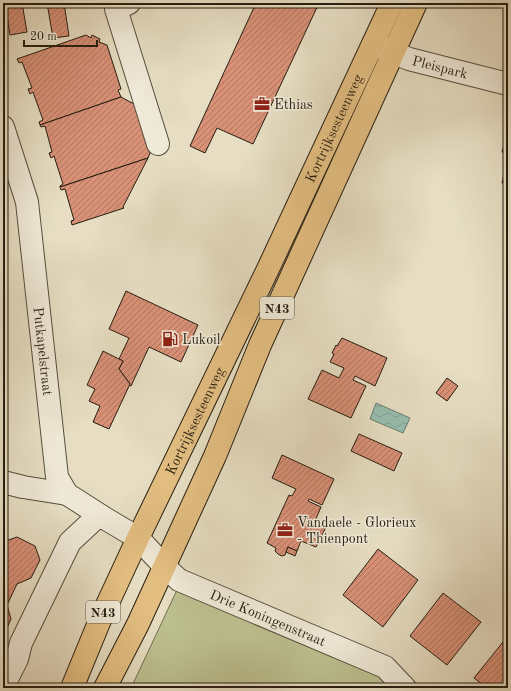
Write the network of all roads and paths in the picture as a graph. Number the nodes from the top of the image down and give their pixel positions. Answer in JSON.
{"nodes":[{"id":1,"x":129,"y":3,"type":"edge"},
{"id":2,"x":392,"y":3,"type":"edge"},
{"id":3,"x":416,"y":3,"type":"edge"},
{"id":4,"x":373,"y":44,"type":"junction"},
{"id":5,"x":393,"y":52,"type":"junction"},
{"id":6,"x":508,"y":84,"type":"edge"},
{"id":7,"x":3,"y":127,"type":"edge"},
{"id":8,"x":158,"y":144,"type":"dead end"},
{"id":9,"x":3,"y":482,"type":"edge"},
{"id":10,"x":67,"y":494,"type":"junction"},
{"id":11,"x":99,"y":515,"type":"junction"},
{"id":12,"x":138,"y":538,"type":"junction"},
{"id":13,"x":165,"y":567,"type":"junction"},
{"id":14,"x":3,"y":687,"type":"edge"},
{"id":15,"x":72,"y":688,"type":"edge"},
{"id":16,"x":105,"y":688,"type":"edge"},
{"id":17,"x":405,"y":688,"type":"edge"}],
"edges":[{"from":1,"to":8,"type":"street"},
{"from":2,"to":4,"type":"main road","name":"Kortrijksesteenweg","number":"N43"},
{"from":3,"to":5,"type":"main road","name":"Kortrijksesteenweg","number":"N43"},
{"from":4,"to":5,"type":"street","name":"Pleispark"},
{"from":4,"to":12,"type":"main road","name":"Kortrijksesteenweg","number":"N43"},
{"from":5,"to":6,"type":"street","name":"Pleispark"},
{"from":5,"to":13,"type":"main road","name":"Kortrijksesteenweg","number":"N43"},
{"from":7,"to":10,"type":"street","name":"Putkapelstraat"},
{"from":9,"to":10,"type":"street"},
{"from":10,"to":11,"type":"street","name":"Putkapelstraat"},
{"from":11,"to":12,"type":"street","name":"Putkapelstraat"},
{"from":11,"to":14,"type":"street"},
{"from":12,"to":13,"type":"street","name":"Drie Koningenstraat"},
{"from":12,"to":15,"type":"main road","name":"Kortrijksesteenweg","number":"N43"},
{"from":13,"to":16,"type":"main road","name":"Kortrijksesteenweg","number":"N43"},
{"from":13,"to":17,"type":"street","name":"Drie Koningenstraat"}]}
